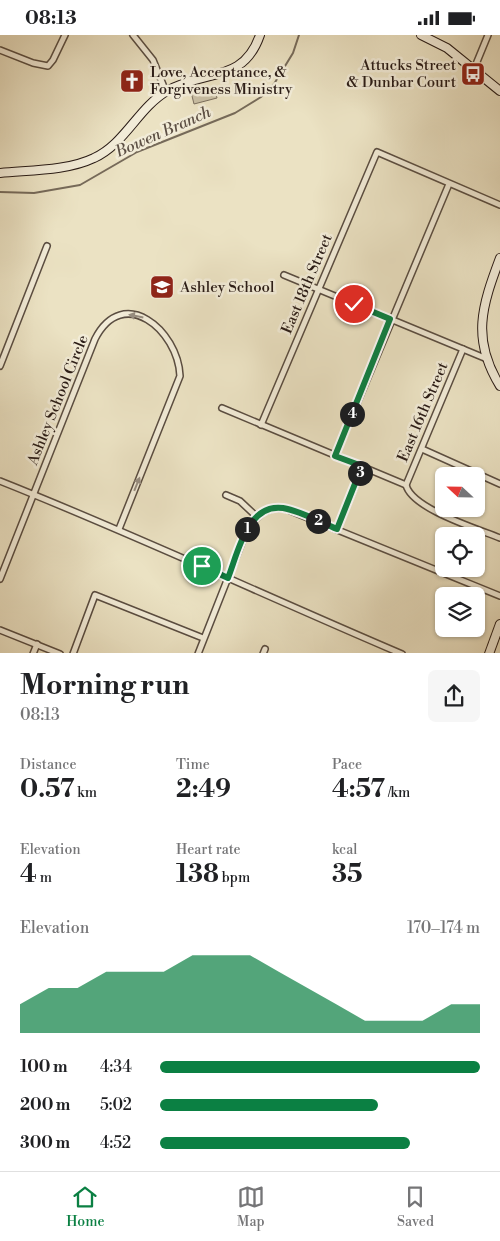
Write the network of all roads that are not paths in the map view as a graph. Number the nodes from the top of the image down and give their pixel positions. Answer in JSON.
{"nodes":[{"id":1,"x":64,"y":35,"type":"edge"},
{"id":2,"x":133,"y":35,"type":"edge"},
{"id":3,"x":260,"y":35,"type":"edge"},
{"id":4,"x":422,"y":35,"type":"edge"},
{"id":5,"x":488,"y":35,"type":"edge"},
{"id":6,"x":0,"y":50,"type":"edge"},
{"id":7,"x":474,"y":69,"type":"junction"},
{"id":8,"x":500,"y":91,"type":"edge"},
{"id":9,"x":166,"y":92,"type":"junction"},
{"id":10,"x":0,"y":173,"type":"edge"},
{"id":11,"x":448,"y":184,"type":"junction"},
{"id":12,"x":500,"y":205,"type":"edge"},
{"id":13,"x":48,"y":246,"type":"dead end"},
{"id":14,"x":500,"y":258,"type":"edge"},
{"id":15,"x":284,"y":275,"type":"dead end"},
{"id":16,"x":318,"y":289,"type":"junction"},
{"id":17,"x":390,"y":319,"type":"junction"},
{"id":18,"x":463,"y":349,"type":"junction"},
{"id":19,"x":488,"y":359,"type":"junction"},
{"id":20,"x":0,"y":366,"type":"edge"},
{"id":21,"x":500,"y":386,"type":"edge"},
{"id":22,"x":222,"y":408,"type":"dead end"},
{"id":23,"x":261,"y":425,"type":"junction"},
{"id":24,"x":422,"y":449,"type":"junction"},
{"id":25,"x":335,"y":456,"type":"junction"},
{"id":26,"x":362,"y":466,"type":"junction"},
{"id":27,"x":0,"y":481,"type":"edge"},
{"id":28,"x":500,"y":484,"type":"edge"},
{"id":29,"x":406,"y":485,"type":"junction"},
{"id":30,"x":34,"y":494,"type":"junction"},
{"id":31,"x":226,"y":495,"type":"dead end"},
{"id":32,"x":256,"y":517,"type":"junction"},
{"id":33,"x":119,"y":529,"type":"junction"},
{"id":34,"x":337,"y":529,"type":"junction"},
{"id":35,"x":500,"y":538,"type":"edge"},
{"id":36,"x":228,"y":578,"type":"junction"},
{"id":37,"x":0,"y":579,"type":"edge"},
{"id":38,"x":500,"y":596,"type":"edge"},
{"id":39,"x":500,"y":623,"type":"edge"},
{"id":40,"x":0,"y":629,"type":"edge"},
{"id":41,"x":203,"y":637,"type":"junction"},
{"id":42,"x":37,"y":644,"type":"junction"},
{"id":43,"x":33,"y":653,"type":"edge"},
{"id":44,"x":60,"y":653,"type":"edge"},
{"id":45,"x":73,"y":653,"type":"edge"},
{"id":46,"x":198,"y":653,"type":"edge"},
{"id":47,"x":402,"y":653,"type":"edge"},
{"id":48,"x":489,"y":653,"type":"edge"}],
"edges":[{"from":1,"to":6,"type":"street"},
{"from":2,"to":9,"type":"street"},
{"from":3,"to":9,"type":"street"},
{"from":4,"to":7,"type":"street"},
{"from":5,"to":7,"type":"street"},
{"from":7,"to":8,"type":"street"},
{"from":9,"to":10,"type":"street"},
{"from":11,"to":12,"type":"street"},
{"from":11,"to":16,"type":"street","name":"East 18th Street"},
{"from":11,"to":17,"type":"street"},
{"from":13,"to":20,"type":"street"},
{"from":14,"to":19,"type":"street"},
{"from":15,"to":16,"type":"street"},
{"from":16,"to":17,"type":"street"},
{"from":16,"to":23,"type":"street","name":"East 18th Street"},
{"from":17,"to":18,"type":"street"},
{"from":17,"to":25,"type":"street"},
{"from":18,"to":19,"type":"street"},
{"from":18,"to":24,"type":"street","name":"East 16th Street"},
{"from":19,"to":21,"type":"street"},
{"from":22,"to":23,"type":"street"},
{"from":23,"to":25,"type":"street"},
{"from":24,"to":28,"type":"street"},
{"from":24,"to":29,"type":"street","name":"East 16th Street"},
{"from":25,"to":26,"type":"street"},
{"from":26,"to":29,"type":"street"},
{"from":26,"to":34,"type":"street"},
{"from":27,"to":30,"type":"street"},
{"from":29,"to":35,"type":"street"},
{"from":30,"to":33,"type":"street"},
{"from":33,"to":30,"type":"street","name":"Ashley School Circle","one_way":true},
{"from":30,"to":37,"type":"street","name":"Ashley School Circle"},
{"from":31,"to":32,"type":"street"},
{"from":32,"to":34,"type":"street"},
{"from":32,"to":36,"type":"street"},
{"from":33,"to":36,"type":"street"},
{"from":34,"to":38,"type":"street"},
{"from":36,"to":41,"type":"street"},
{"from":36,"to":47,"type":"street"},
{"from":39,"to":48,"type":"street"},
{"from":40,"to":42,"type":"street"},
{"from":41,"to":45,"type":"street"},
{"from":41,"to":46,"type":"street"},
{"from":42,"to":43,"type":"street"},
{"from":42,"to":44,"type":"street"}]}
